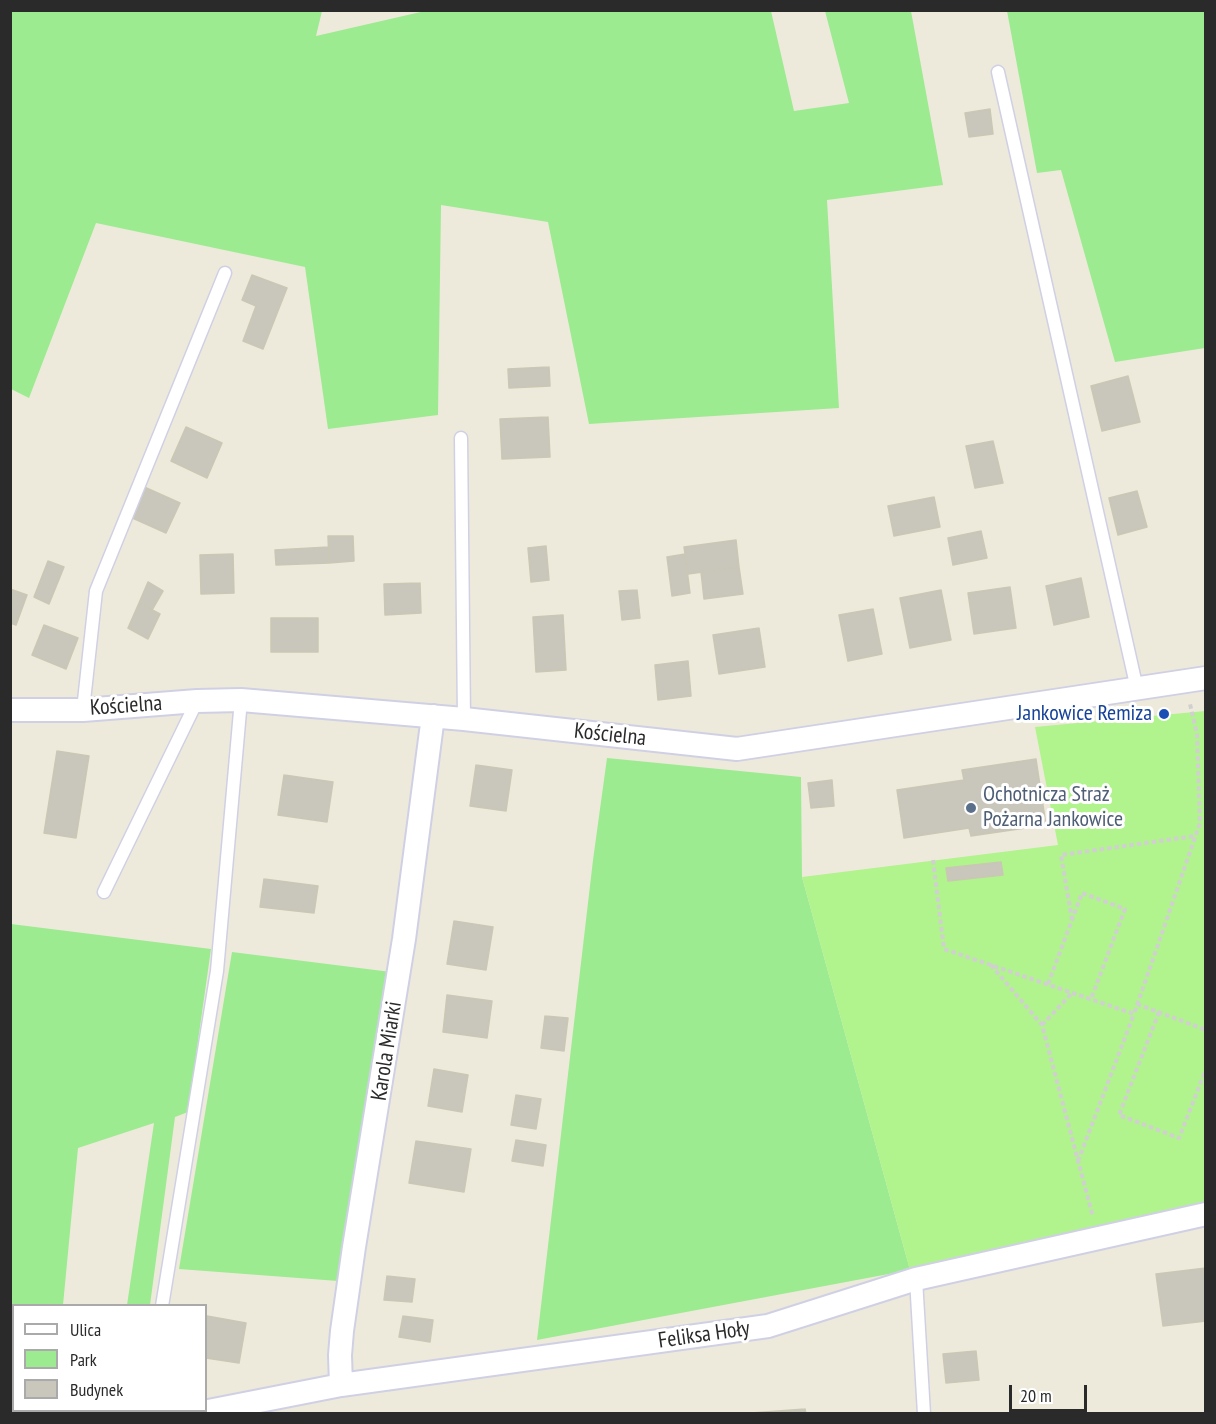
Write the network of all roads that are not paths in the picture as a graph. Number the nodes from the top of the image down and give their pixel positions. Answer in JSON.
{"nodes":[{"id":1,"x":998,"y":72,"type":"dead end"},
{"id":2,"x":225,"y":273,"type":"dead end"},
{"id":3,"x":461,"y":438,"type":"dead end"},
{"id":4,"x":1206,"y":678,"type":"edge"},
{"id":5,"x":1137,"y":689,"type":"junction"},
{"id":6,"x":241,"y":700,"type":"junction"},
{"id":7,"x":197,"y":701,"type":"junction"},
{"id":8,"x":10,"y":710,"type":"edge"},
{"id":9,"x":83,"y":710,"type":"junction"},
{"id":10,"x":433,"y":716,"type":"junction"},
{"id":11,"x":464,"y":719,"type":"junction"},
{"id":12,"x":104,"y":892,"type":"dead end"},
{"id":13,"x":1206,"y":1214,"type":"edge"},
{"id":14,"x":916,"y":1279,"type":"junction"},
{"id":15,"x":162,"y":1304,"type":"edge"},
{"id":16,"x":341,"y":1385,"type":"junction"},
{"id":17,"x":207,"y":1410,"type":"edge"},
{"id":18,"x":924,"y":1413,"type":"edge"}],
"edges":[{"from":1,"to":5,"type":"lane"},
{"from":2,"to":9,"type":"lane"},
{"from":3,"to":11,"type":"lane"},
{"from":4,"to":5,"type":"street","name":"Kościelna"},
{"from":5,"to":11,"type":"street","name":"Kościelna"},
{"from":6,"to":7,"type":"street","name":"Kościelna"},
{"from":6,"to":10,"type":"street","name":"Kościelna"},
{"from":6,"to":15,"type":"lane"},
{"from":7,"to":9,"type":"street","name":"Kościelna"},
{"from":7,"to":12,"type":"lane"},
{"from":8,"to":9,"type":"street","name":"Kościelna"},
{"from":10,"to":11,"type":"street","name":"Kościelna"},
{"from":10,"to":16,"type":"street","name":"Karola Miarki"},
{"from":13,"to":14,"type":"street","name":"Feliksa Hoły"},
{"from":14,"to":16,"type":"street","name":"Feliksa Hoły"},
{"from":14,"to":18,"type":"lane"},
{"from":16,"to":17,"type":"street","name":"Feliksa Hoły"}]}
